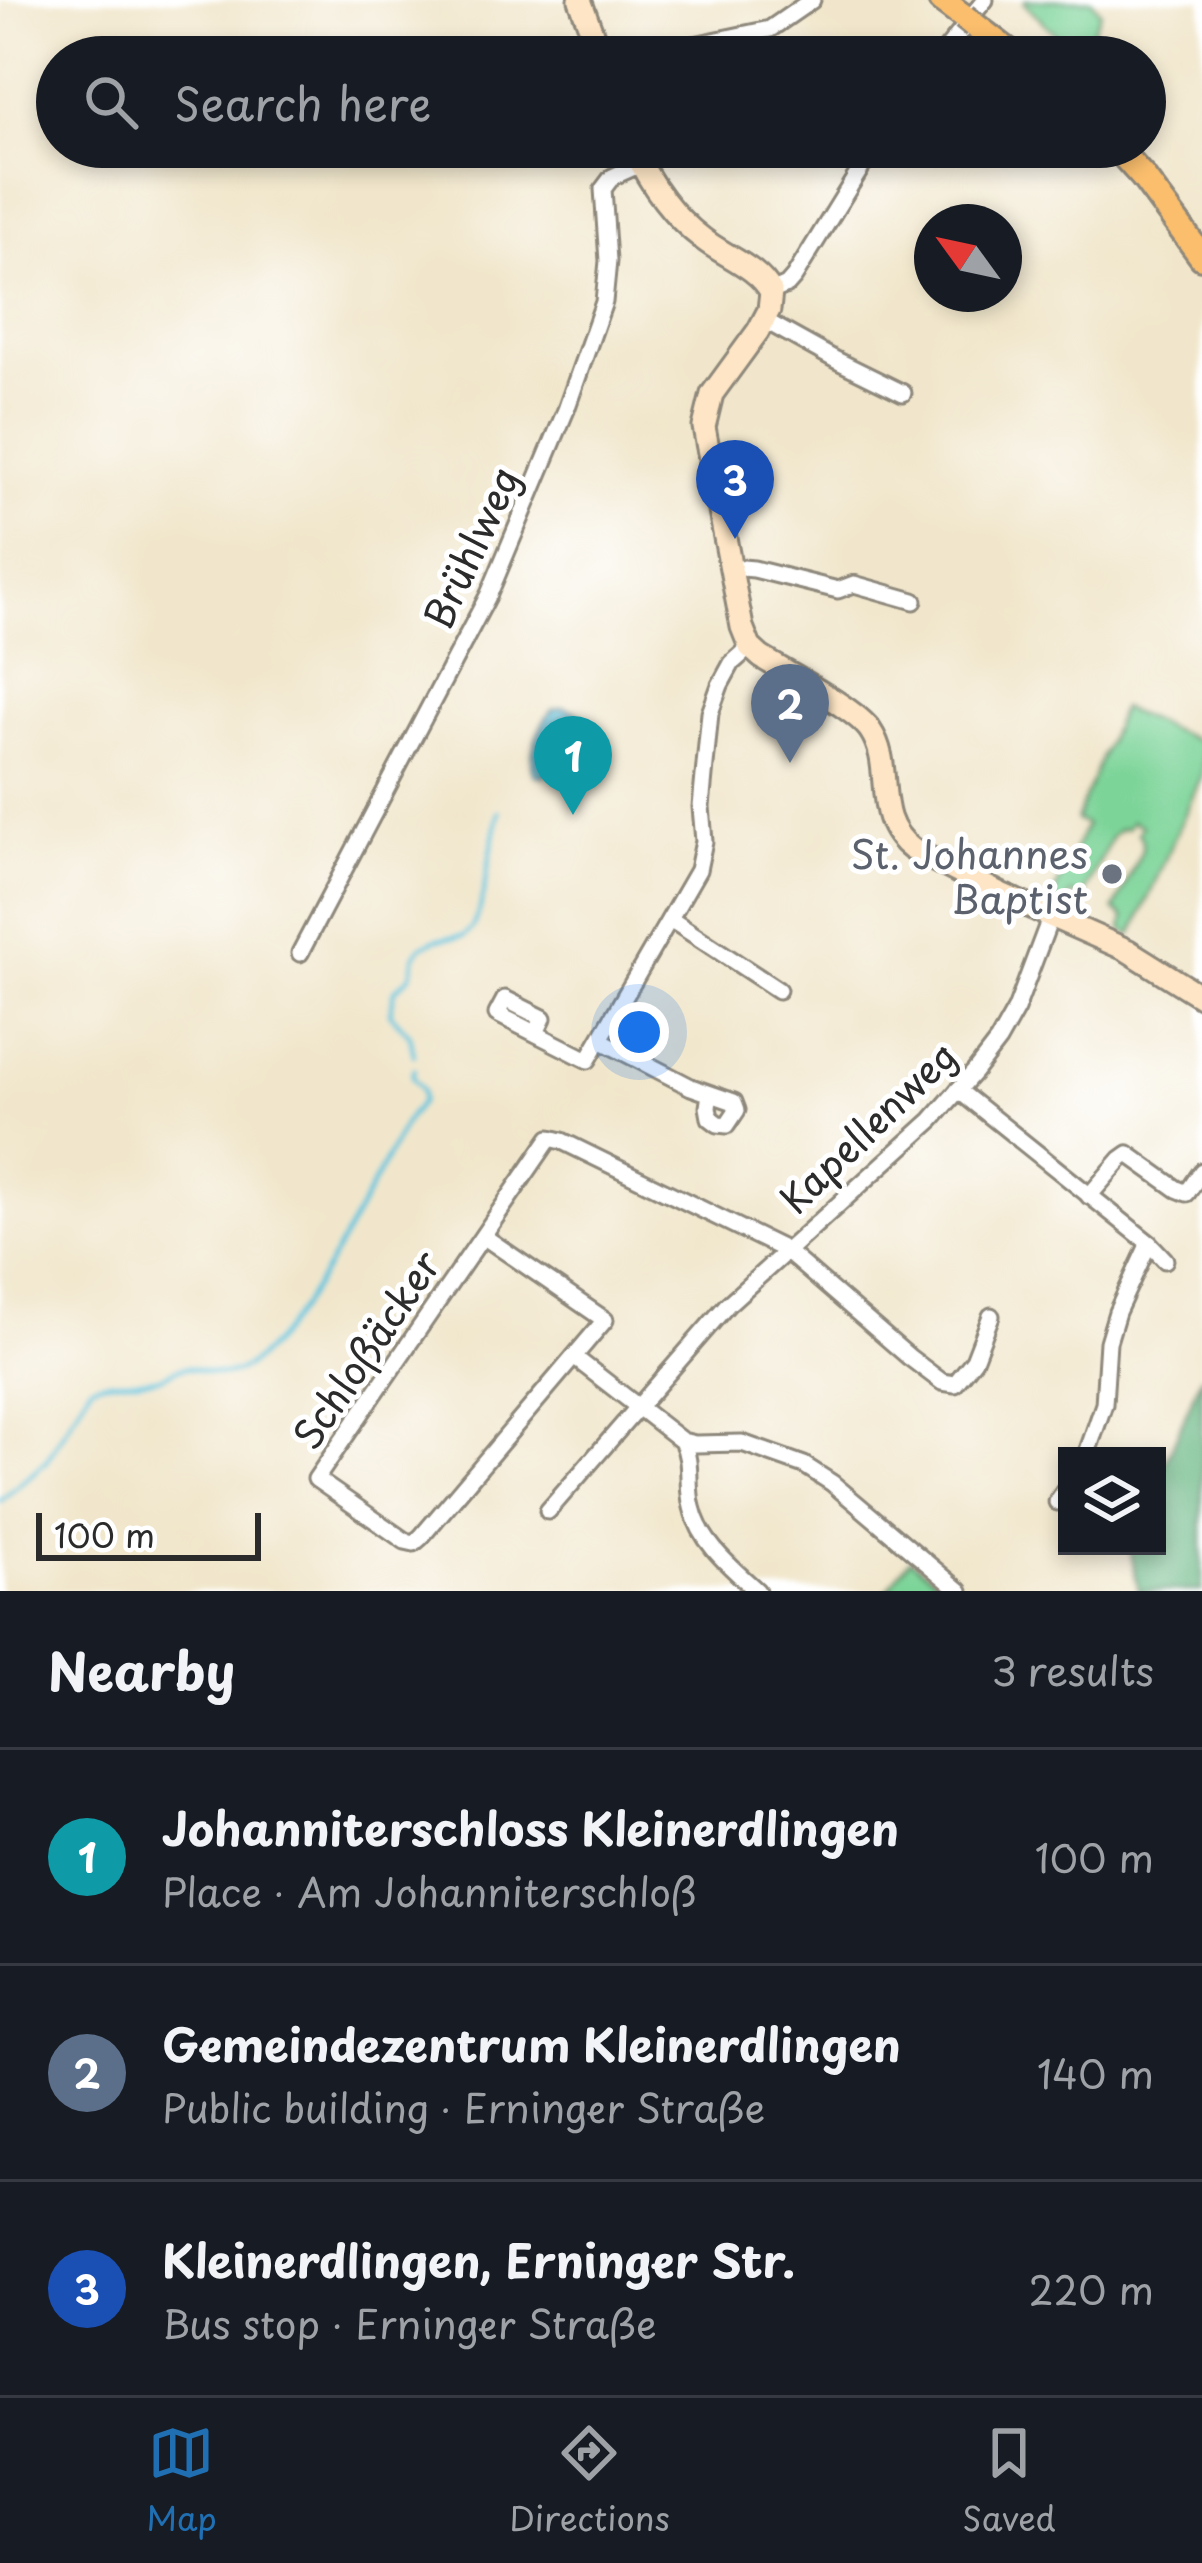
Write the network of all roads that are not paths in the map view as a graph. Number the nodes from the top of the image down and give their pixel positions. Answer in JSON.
{"nodes":[{"id":1,"x":580,"y":0,"type":"edge"},
{"id":2,"x":812,"y":0,"type":"edge"},
{"id":3,"x":941,"y":0,"type":"edge"},
{"id":4,"x":972,"y":17,"type":"edge"},
{"id":5,"x":593,"y":36,"type":"edge"},
{"id":6,"x":734,"y":36,"type":"edge"},
{"id":7,"x":623,"y":168,"type":"edge"},
{"id":8,"x":644,"y":168,"type":"edge"},
{"id":9,"x":861,"y":168,"type":"edge"},
{"id":10,"x":1134,"y":168,"type":"edge"},
{"id":11,"x":1202,"y":257,"type":"edge"},
{"id":12,"x":771,"y":292,"type":"junction"},
{"id":13,"x":764,"y":320,"type":"junction"},
{"id":14,"x":903,"y":393,"type":"dead end"},
{"id":15,"x":731,"y":567,"type":"junction"},
{"id":16,"x":914,"y":601,"type":"dead end"},
{"id":17,"x":750,"y":646,"type":"junction"},
{"id":18,"x":1051,"y":916,"type":"junction"},
{"id":19,"x":670,"y":919,"type":"junction"},
{"id":20,"x":300,"y":953,"type":"dead end"},
{"id":21,"x":778,"y":990,"type":"dead end"},
{"id":22,"x":1202,"y":998,"type":"edge"},
{"id":23,"x":536,"y":1034,"type":"dead end"},
{"id":24,"x":601,"y":1040,"type":"junction"},
{"id":25,"x":958,"y":1090,"type":"junction"},
{"id":26,"x":710,"y":1094,"type":"dead end"},
{"id":27,"x":1202,"y":1171,"type":"edge"},
{"id":28,"x":1089,"y":1196,"type":"junction"},
{"id":29,"x":483,"y":1236,"type":"junction"},
{"id":30,"x":1149,"y":1243,"type":"junction"},
{"id":31,"x":785,"y":1250,"type":"junction"},
{"id":32,"x":1165,"y":1260,"type":"dead end"},
{"id":33,"x":991,"y":1316,"type":"dead end"},
{"id":34,"x":574,"y":1358,"type":"junction"},
{"id":35,"x":638,"y":1406,"type":"junction"},
{"id":36,"x":682,"y":1441,"type":"junction"},
{"id":37,"x":1089,"y":1447,"type":"edge"},
{"id":38,"x":548,"y":1510,"type":"dead end"},
{"id":39,"x":757,"y":1591,"type":"edge"},
{"id":40,"x":961,"y":1591,"type":"edge"}],
"edges":[{"from":1,"to":5,"type":"street"},
{"from":2,"to":6,"type":"street"},
{"from":3,"to":4,"type":"main road"},
{"from":7,"to":20,"type":"street","name":"Brühlweg"},
{"from":8,"to":12,"type":"street"},
{"from":9,"to":12,"type":"street"},
{"from":10,"to":11,"type":"main road"},
{"from":12,"to":13,"type":"street"},
{"from":13,"to":14,"type":"street"},
{"from":13,"to":15,"type":"street"},
{"from":15,"to":16,"type":"street"},
{"from":15,"to":17,"type":"street"},
{"from":17,"to":18,"type":"street"},
{"from":17,"to":19,"type":"street"},
{"from":18,"to":22,"type":"street"},
{"from":18,"to":25,"type":"street","name":"Kapellenweg"},
{"from":19,"to":21,"type":"street"},
{"from":19,"to":24,"type":"street"},
{"from":23,"to":24,"type":"street"},
{"from":24,"to":26,"type":"street"},
{"from":25,"to":28,"type":"street"},
{"from":25,"to":31,"type":"street","name":"Kapellenweg"},
{"from":27,"to":28,"type":"street"},
{"from":28,"to":30,"type":"street"},
{"from":29,"to":31,"type":"street"},
{"from":29,"to":34,"type":"street","name":"Schloßäcker"},
{"from":29,"to":34,"type":"street","name":"Schloßäcker"},
{"from":30,"to":32,"type":"street"},
{"from":30,"to":37,"type":"street"},
{"from":31,"to":33,"type":"street","name":"Kapellenweg"},
{"from":31,"to":35,"type":"street","name":"Kapellenweg"},
{"from":34,"to":35,"type":"street"},
{"from":35,"to":36,"type":"street"},
{"from":35,"to":38,"type":"street","name":"Kapellenweg"},
{"from":36,"to":39,"type":"street"},
{"from":36,"to":40,"type":"street"}]}
